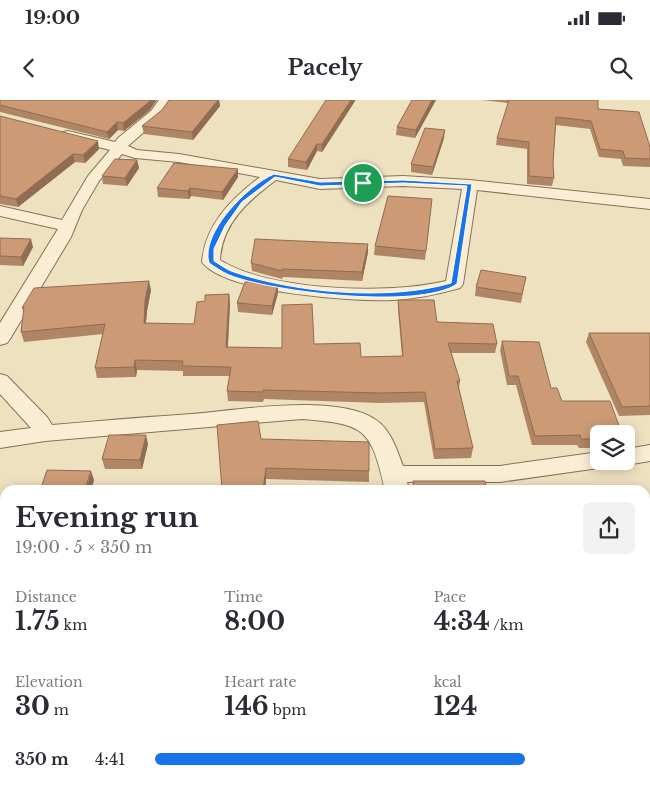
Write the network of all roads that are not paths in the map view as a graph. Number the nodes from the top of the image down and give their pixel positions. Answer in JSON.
{"nodes":[{"id":1,"x":166,"y":100,"type":"edge"},
{"id":2,"x":55,"y":132,"type":"edge"},
{"id":3,"x":120,"y":148,"type":"junction"},
{"id":4,"x":274,"y":175,"type":"junction"},
{"id":5,"x":470,"y":185,"type":"junction"},
{"id":6,"x":650,"y":204,"type":"edge"},
{"id":7,"x":0,"y":211,"type":"edge"},
{"id":8,"x":67,"y":226,"type":"junction"},
{"id":9,"x":0,"y":339,"type":"edge"},
{"id":10,"x":0,"y":381,"type":"edge"},
{"id":11,"x":45,"y":433,"type":"junction"},
{"id":12,"x":0,"y":440,"type":"edge"},
{"id":13,"x":650,"y":454,"type":"edge"},
{"id":14,"x":635,"y":456,"type":"edge"},
{"id":15,"x":590,"y":461,"type":"edge"},
{"id":16,"x":395,"y":482,"type":"edge"}],
"edges":[{"from":1,"to":3,"type":"street"},
{"from":2,"to":3,"type":"street"},
{"from":3,"to":4,"type":"street"},
{"from":3,"to":8,"type":"street"},
{"from":4,"to":5,"type":"street"},
{"from":4,"to":5,"type":"street"},
{"from":5,"to":6,"type":"street"},
{"from":7,"to":8,"type":"street"},
{"from":8,"to":9,"type":"street"},
{"from":10,"to":11,"type":"street"},
{"from":11,"to":12,"type":"street"},
{"from":11,"to":16,"type":"street"},
{"from":13,"to":14,"type":"street"},
{"from":15,"to":16,"type":"street"}]}
